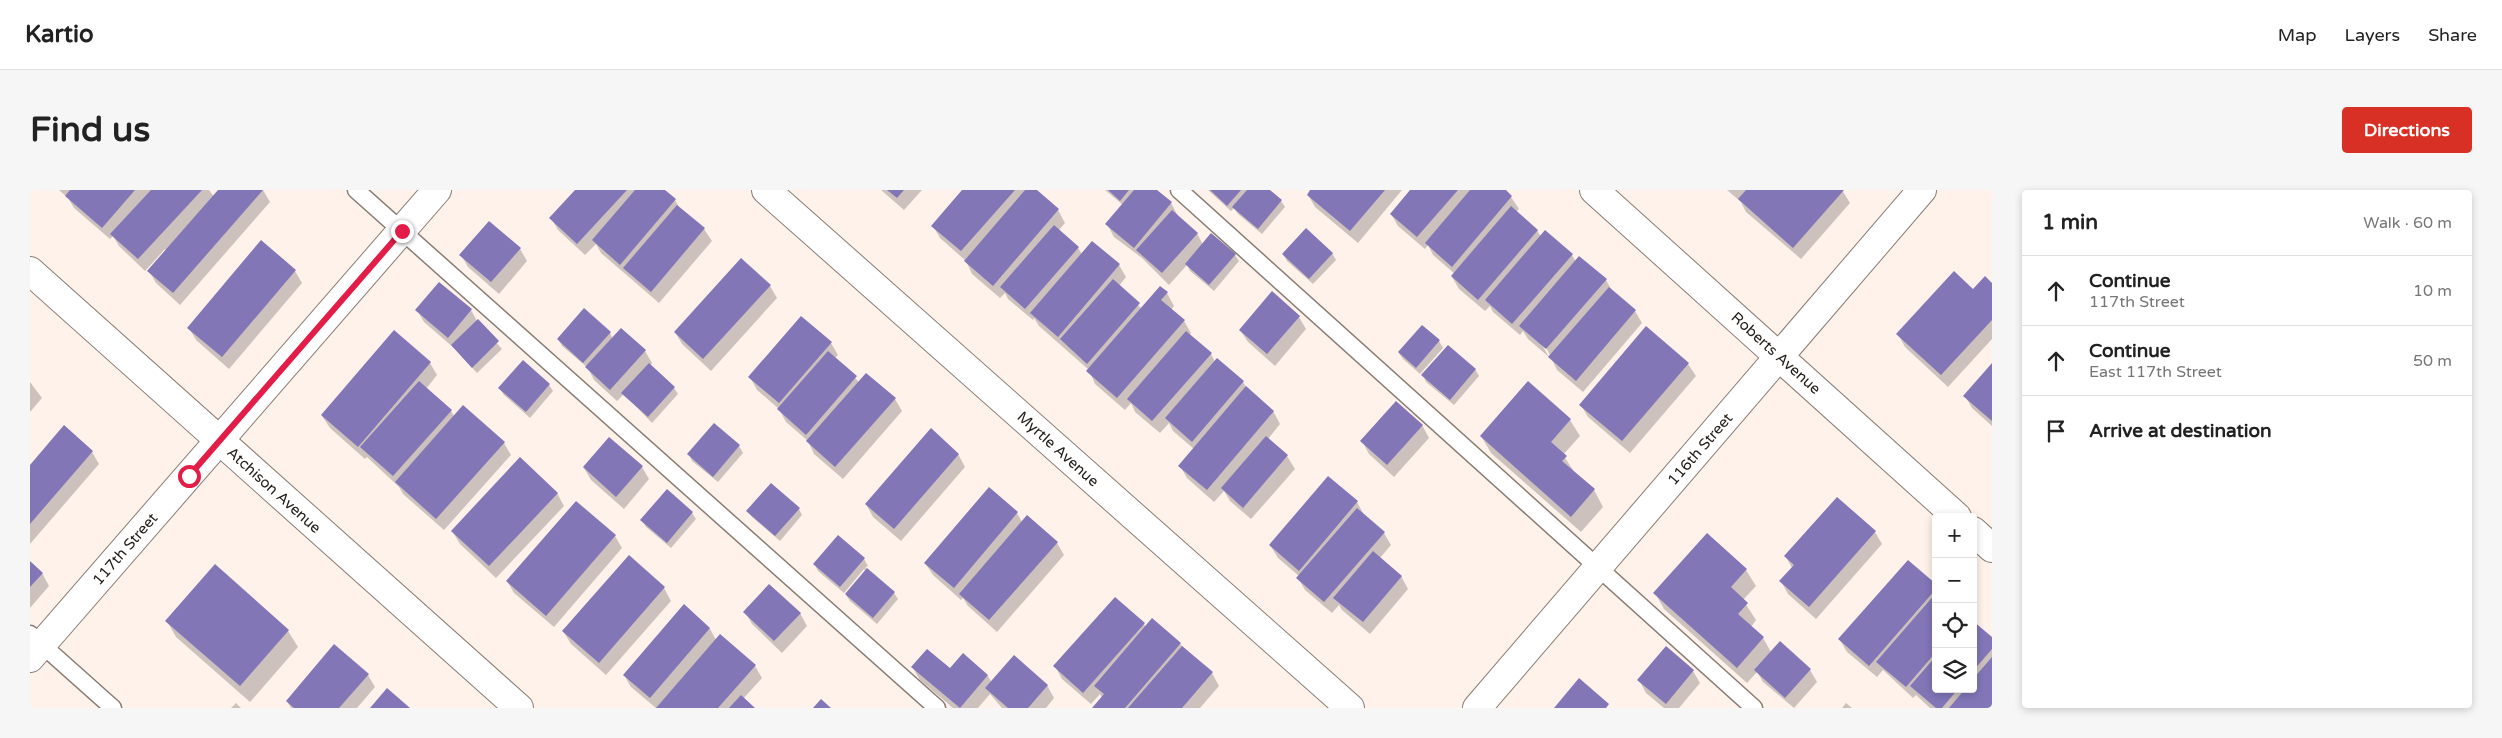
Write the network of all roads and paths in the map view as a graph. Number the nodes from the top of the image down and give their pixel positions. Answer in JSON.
{"nodes":[{"id":1,"x":356,"y":190,"type":"edge"},
{"id":2,"x":437,"y":190,"type":"edge"},
{"id":3,"x":766,"y":190,"type":"edge"},
{"id":4,"x":1179,"y":190,"type":"edge"},
{"id":5,"x":1594,"y":190,"type":"edge"},
{"id":6,"x":1922,"y":190,"type":"edge"},
{"id":7,"x":402,"y":231,"type":"junction"},
{"id":8,"x":30,"y":271,"type":"edge"},
{"id":9,"x":1780,"y":357,"type":"junction"},
{"id":10,"x":220,"y":441,"type":"junction"},
{"id":11,"x":1953,"y":513,"type":"edge"},
{"id":12,"x":1977,"y":535,"type":"edge"},
{"id":13,"x":1992,"y":548,"type":"edge"},
{"id":14,"x":1597,"y":567,"type":"junction"},
{"id":15,"x":34,"y":645,"type":"edge"},
{"id":16,"x":113,"y":708,"type":"edge"},
{"id":17,"x":519,"y":708,"type":"edge"},
{"id":18,"x":937,"y":708,"type":"edge"},
{"id":19,"x":1350,"y":708,"type":"edge"},
{"id":20,"x":1477,"y":708,"type":"edge"},
{"id":21,"x":1754,"y":708,"type":"edge"}],
"edges":[{"from":1,"to":7,"type":"lane"},
{"from":2,"to":7,"type":"street","name":"117th Street"},
{"from":3,"to":19,"type":"street","name":"Myrtle Avenue"},
{"from":4,"to":14,"type":"lane"},
{"from":5,"to":9,"type":"street","name":"Roberts Avenue"},
{"from":6,"to":9,"type":"street","name":"116th Street"},
{"from":7,"to":10,"type":"street","name":"117th Street"},
{"from":7,"to":18,"type":"lane"},
{"from":8,"to":10,"type":"street","name":"Atchison Avenue"},
{"from":9,"to":11,"type":"street","name":"Roberts Avenue"},
{"from":9,"to":14,"type":"street","name":"116th Street"},
{"from":10,"to":15,"type":"street","name":"117th Street"},
{"from":10,"to":17,"type":"street","name":"Atchison Avenue"},
{"from":12,"to":13,"type":"street"},
{"from":14,"to":20,"type":"street","name":"116th Street"},
{"from":14,"to":21,"type":"lane"},
{"from":15,"to":16,"type":"lane"}]}
